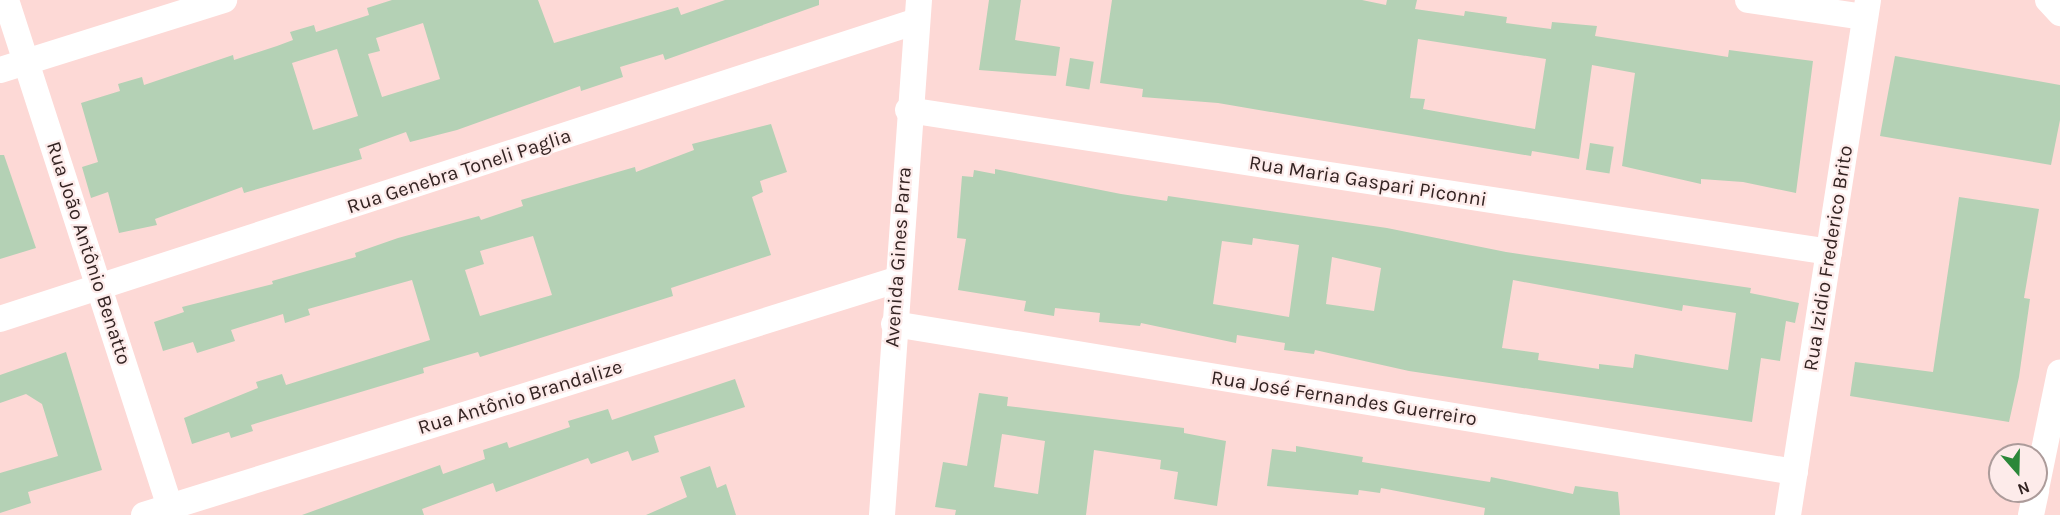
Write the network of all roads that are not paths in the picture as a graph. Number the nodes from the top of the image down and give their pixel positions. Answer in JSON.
{"nodes":[{"id":1,"x":6,"y":0,"type":"edge"},
{"id":2,"x":224,"y":0,"type":"edge"},
{"id":3,"x":1748,"y":0,"type":"edge"},
{"id":4,"x":2048,"y":0,"type":"edge"},
{"id":5,"x":1866,"y":8,"type":"edge"},
{"id":6,"x":918,"y":10,"type":"edge"},
{"id":7,"x":2060,"y":13,"type":"edge"},
{"id":8,"x":27,"y":62,"type":"junction"},
{"id":9,"x":0,"y":70,"type":"edge"},
{"id":10,"x":908,"y":110,"type":"junction"},
{"id":11,"x":1829,"y":252,"type":"junction"},
{"id":12,"x":896,"y":280,"type":"junction"},
{"id":13,"x":100,"y":289,"type":"junction"},
{"id":14,"x":0,"y":319,"type":"edge"},
{"id":15,"x":894,"y":324,"type":"junction"},
{"id":16,"x":2060,"y":372,"type":"edge"},
{"id":17,"x":2046,"y":443,"type":"edge"},
{"id":18,"x":1795,"y":472,"type":"junction"},
{"id":19,"x":170,"y":507,"type":"junction"},
{"id":20,"x":144,"y":515,"type":"edge"},
{"id":21,"x":882,"y":515,"type":"edge"},
{"id":22,"x":1788,"y":515,"type":"edge"}],
"edges":[{"from":1,"to":8,"type":"street","name":"Rua João Antônio Benatto"},
{"from":2,"to":8,"type":"street"},
{"from":3,"to":5,"type":"street"},
{"from":4,"to":7,"type":"street"},
{"from":5,"to":11,"type":"street","name":"Rua Izidio Frederico Brito"},
{"from":6,"to":10,"type":"street","name":"Avenida Gines Parra"},
{"from":6,"to":13,"type":"street","name":"Rua Genebra Toneli Paglia"},
{"from":8,"to":9,"type":"street"},
{"from":8,"to":13,"type":"street","name":"Rua João Antônio Benatto"},
{"from":10,"to":11,"type":"street","name":"Rua Maria Gaspari Piconni"},
{"from":10,"to":12,"type":"street","name":"Avenida Gines Parra"},
{"from":11,"to":18,"type":"street","name":"Rua Izidio Frederico Brito"},
{"from":12,"to":15,"type":"street","name":"Avenida Gines Parra"},
{"from":12,"to":19,"type":"street","name":"Rua Antônio Brandalize"},
{"from":13,"to":14,"type":"street","name":"Rua Genebra Toneli Paglia"},
{"from":13,"to":19,"type":"street","name":"Rua João Antônio Benatto"},
{"from":15,"to":18,"type":"street","name":"Rua José Fernandes Guerreiro"},
{"from":15,"to":21,"type":"street","name":"Avenida Gines Parra"},
{"from":16,"to":17,"type":"street"},
{"from":18,"to":22,"type":"street","name":"Rua Izidio Frederico Brito"},
{"from":19,"to":20,"type":"street","name":"Rua Antônio Brandalize"}]}
